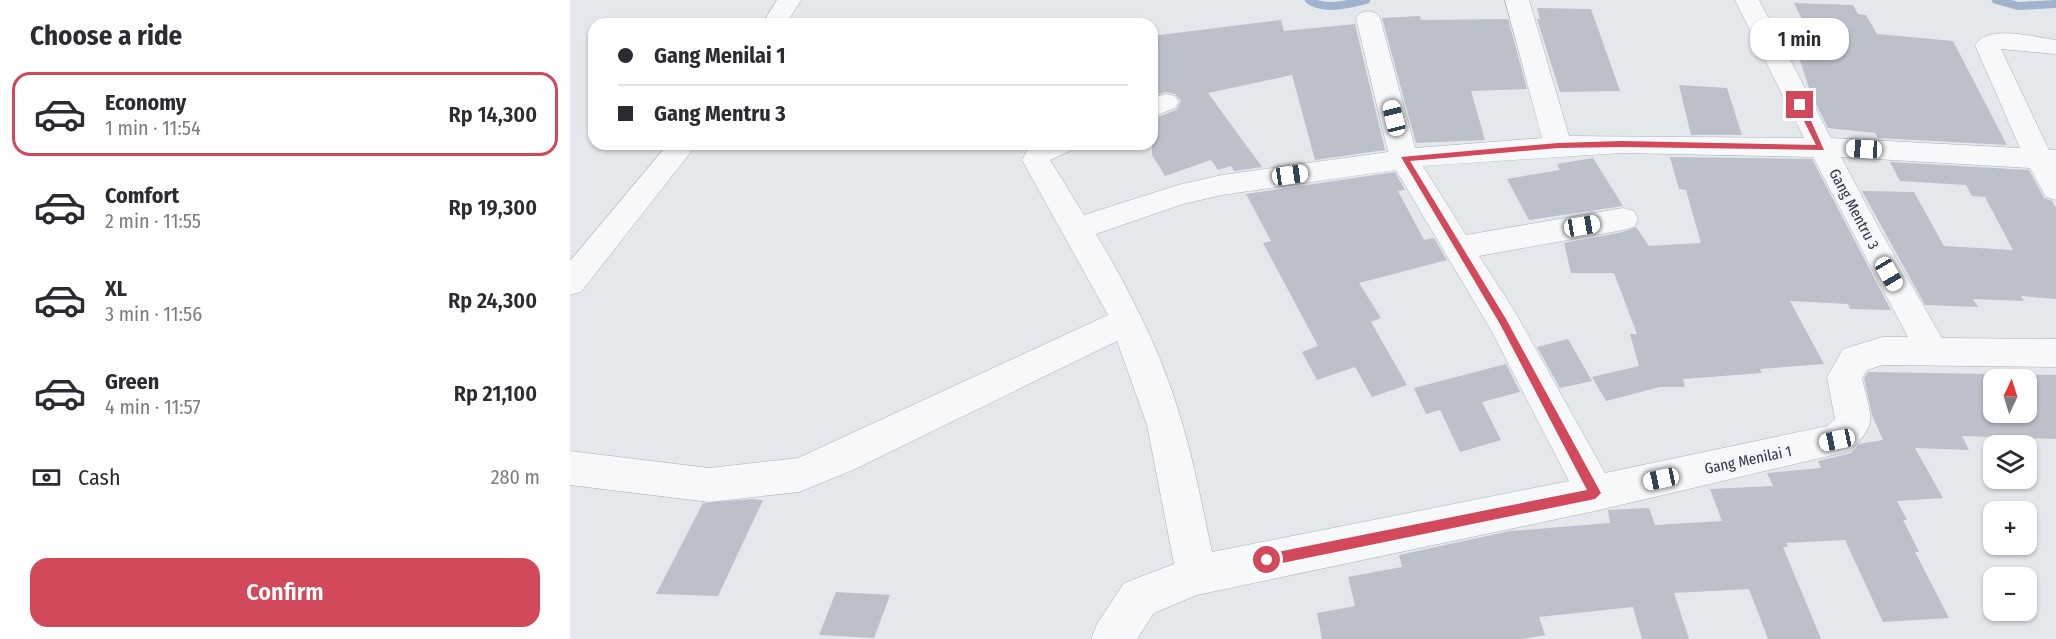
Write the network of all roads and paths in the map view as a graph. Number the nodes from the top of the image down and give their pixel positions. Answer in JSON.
{"nodes":[{"id":1,"x":789,"y":0,"type":"edge"},
{"id":2,"x":1517,"y":0,"type":"edge"},
{"id":3,"x":1747,"y":0,"type":"edge"},
{"id":4,"x":778,"y":18,"type":"edge"},
{"id":5,"x":1368,"y":18,"type":"dead end"},
{"id":6,"x":2056,"y":47,"type":"edge"},
{"id":7,"x":1558,"y":146,"type":"junction"},
{"id":8,"x":1821,"y":148,"type":"junction"},
{"id":9,"x":678,"y":150,"type":"edge"},
{"id":10,"x":1045,"y":150,"type":"edge"},
{"id":11,"x":1404,"y":159,"type":"junction"},
{"id":12,"x":2047,"y":160,"type":"edge"},
{"id":13,"x":2056,"y":190,"type":"edge"},
{"id":14,"x":1623,"y":219,"type":"dead end"},
{"id":15,"x":1077,"y":229,"type":"junction"},
{"id":16,"x":1458,"y":248,"type":"junction"},
{"id":17,"x":570,"y":283,"type":"edge"},
{"id":18,"x":1127,"y":321,"type":"junction"},
{"id":19,"x":1933,"y":352,"type":"junction"},
{"id":20,"x":2056,"y":353,"type":"edge"},
{"id":21,"x":570,"y":468,"type":"edge"},
{"id":22,"x":1595,"y":493,"type":"junction"},
{"id":23,"x":1197,"y":574,"type":"junction"},
{"id":24,"x":1112,"y":639,"type":"edge"}],
"edges":[{"from":1,"to":4,"type":"street"},
{"from":2,"to":7,"type":"street"},
{"from":3,"to":8,"type":"street","name":"Gang Mentru 3"},
{"from":5,"to":11,"type":"street"},
{"from":6,"to":12,"type":"street"},
{"from":7,"to":8,"type":"street"},
{"from":7,"to":11,"type":"street"},
{"from":8,"to":12,"type":"street"},
{"from":8,"to":19,"type":"street","name":"Gang Mentru 3"},
{"from":9,"to":17,"type":"street"},
{"from":10,"to":15,"type":"street"},
{"from":11,"to":15,"type":"street"},
{"from":11,"to":16,"type":"street"},
{"from":12,"to":13,"type":"street"},
{"from":14,"to":16,"type":"street"},
{"from":15,"to":18,"type":"street"},
{"from":16,"to":22,"type":"street"},
{"from":18,"to":21,"type":"street"},
{"from":18,"to":23,"type":"street"},
{"from":19,"to":20,"type":"street","name":"Gang Menilai 1"},
{"from":19,"to":22,"type":"street","name":"Gang Menilai 1"},
{"from":22,"to":23,"type":"street","name":"Gang Menilai 1"},
{"from":23,"to":24,"type":"street","name":"Gang Menilai 1"}]}
